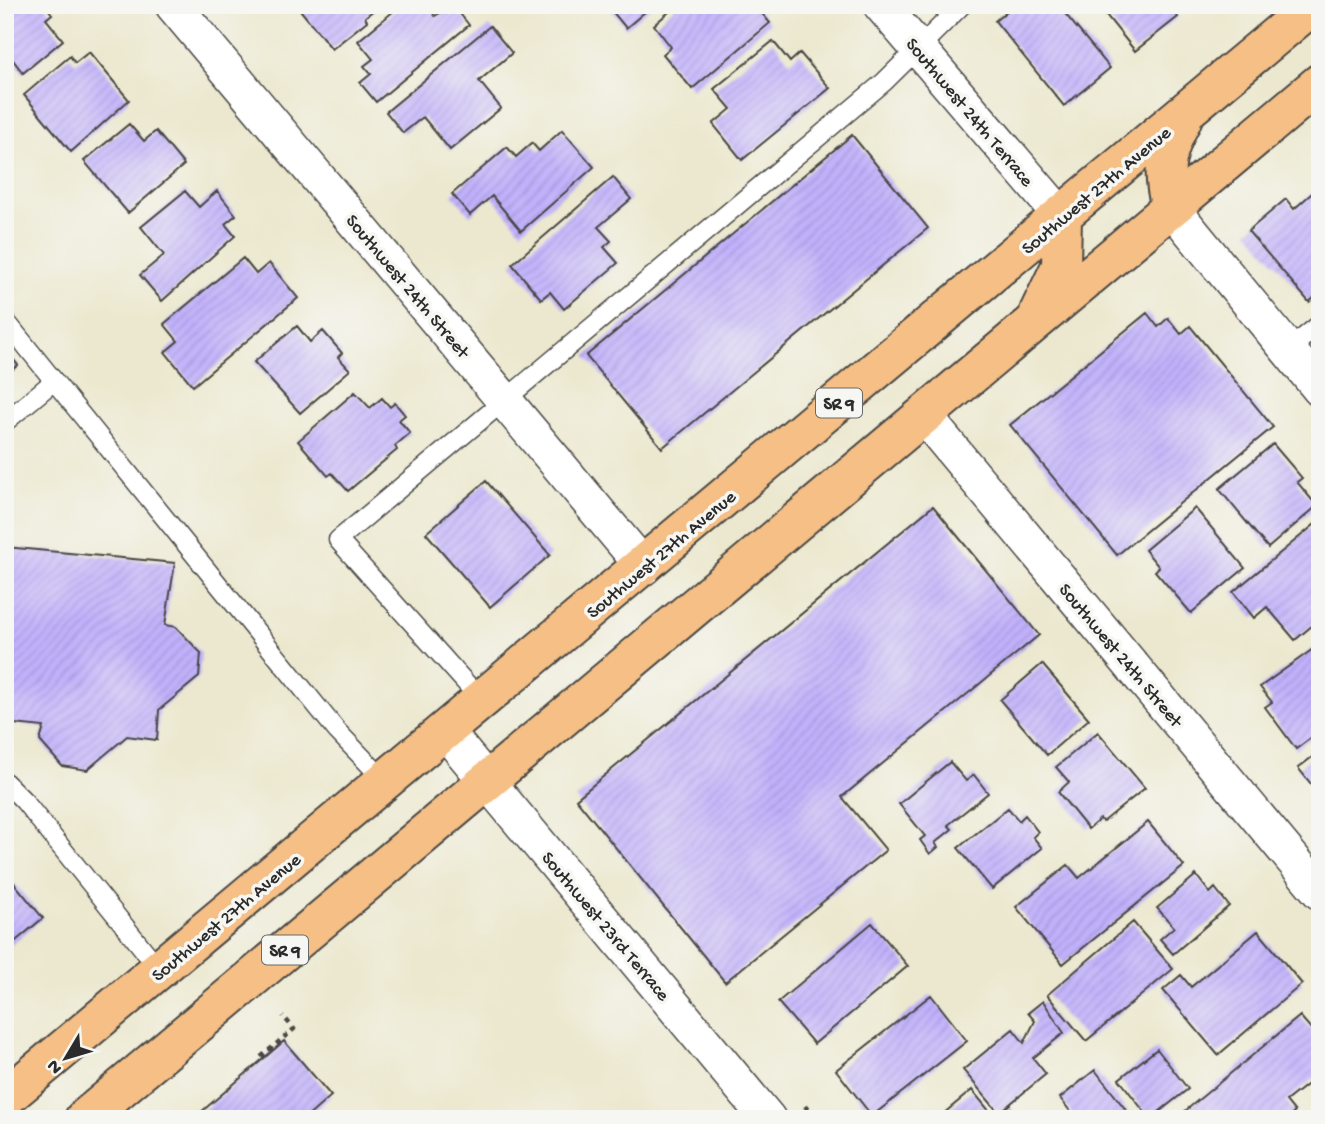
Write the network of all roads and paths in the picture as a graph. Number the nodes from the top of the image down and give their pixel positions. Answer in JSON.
{"nodes":[{"id":1,"x":173,"y":5,"type":"edge"},
{"id":2,"x":881,"y":5,"type":"edge"},
{"id":3,"x":962,"y":5,"type":"edge"},
{"id":4,"x":1313,"y":5,"type":"edge"},
{"id":5,"x":918,"y":49,"type":"junction"},
{"id":6,"x":1320,"y":83,"type":"edge"},
{"id":7,"x":1188,"y":110,"type":"junction"},
{"id":8,"x":1171,"y":207,"type":"junction"},
{"id":9,"x":1062,"y":217,"type":"junction"},
{"id":10,"x":5,"y":320,"type":"edge"},
{"id":11,"x":1320,"y":324,"type":"edge"},
{"id":12,"x":1029,"y":328,"type":"junction"},
{"id":13,"x":1288,"y":350,"type":"junction"},
{"id":14,"x":54,"y":381,"type":"junction"},
{"id":15,"x":1320,"y":389,"type":"edge"},
{"id":16,"x":505,"y":400,"type":"junction"},
{"id":17,"x":923,"y":416,"type":"junction"},
{"id":18,"x":5,"y":422,"type":"edge"},
{"id":19,"x":644,"y":567,"type":"junction"},
{"id":20,"x":482,"y":701,"type":"junction"},
{"id":21,"x":446,"y":732,"type":"junction"},
{"id":22,"x":486,"y":781,"type":"junction"},
{"id":23,"x":5,"y":782,"type":"edge"},
{"id":24,"x":386,"y":782,"type":"junction"},
{"id":25,"x":1320,"y":892,"type":"edge"},
{"id":26,"x":160,"y":970,"type":"junction"},
{"id":27,"x":282,"y":1016,"type":"dead end"},
{"id":28,"x":261,"y":1057,"type":"dead end"},
{"id":29,"x":5,"y":1098,"type":"edge"},
{"id":30,"x":84,"y":1119,"type":"edge"},
{"id":31,"x":768,"y":1119,"type":"edge"}],
"edges":[{"from":1,"to":16,"type":"street","name":"Southwest 24th Street"},
{"from":2,"to":5,"type":"street","name":"Southwest 24th Terrace"},
{"from":3,"to":5,"type":"lane"},
{"from":4,"to":7,"type":"highway","name":"Southwest 27th Avenue","number":"SR 9"},
{"from":5,"to":9,"type":"street","name":"Southwest 24th Terrace"},
{"from":5,"to":16,"type":"lane"},
{"from":6,"to":8,"type":"highway","number":"SR 9"},
{"from":7,"to":8,"type":"highway"},
{"from":7,"to":9,"type":"highway","name":"Southwest 27th Avenue","number":"SR 9"},
{"from":8,"to":12,"type":"highway","number":"SR 9"},
{"from":8,"to":13,"type":"street"},
{"from":9,"to":12,"type":"highway"},
{"from":9,"to":19,"type":"highway","name":"Southwest 27th Avenue","number":"SR 9"},
{"from":10,"to":14,"type":"lane"},
{"from":11,"to":13,"type":"lane"},
{"from":12,"to":17,"type":"highway","number":"SR 9"},
{"from":13,"to":15,"type":"street"},
{"from":14,"to":18,"type":"lane"},
{"from":14,"to":24,"type":"lane"},
{"from":16,"to":19,"type":"street","name":"Southwest 24th Street"},
{"from":16,"to":20,"type":"lane"},
{"from":17,"to":22,"type":"highway","number":"SR 9"},
{"from":17,"to":25,"type":"street","name":"Southwest 24th Street"},
{"from":19,"to":20,"type":"highway","name":"Southwest 27th Avenue","number":"SR 9"},
{"from":20,"to":21,"type":"highway","name":"Southwest 27th Avenue","number":"SR 9"},
{"from":21,"to":22,"type":"street","name":"Southwest 23rd Terrace"},
{"from":21,"to":24,"type":"highway","name":"Southwest 27th Avenue","number":"SR 9"},
{"from":22,"to":30,"type":"highway","number":"SR 9"},
{"from":22,"to":31,"type":"street","name":"Southwest 23rd Terrace"},
{"from":23,"to":26,"type":"lane"},
{"from":24,"to":26,"type":"highway","name":"Southwest 27th Avenue","number":"SR 9"},
{"from":26,"to":29,"type":"highway","name":"Southwest 27th Avenue","number":"SR 9"},
{"from":27,"to":28,"type":"path"}]}
